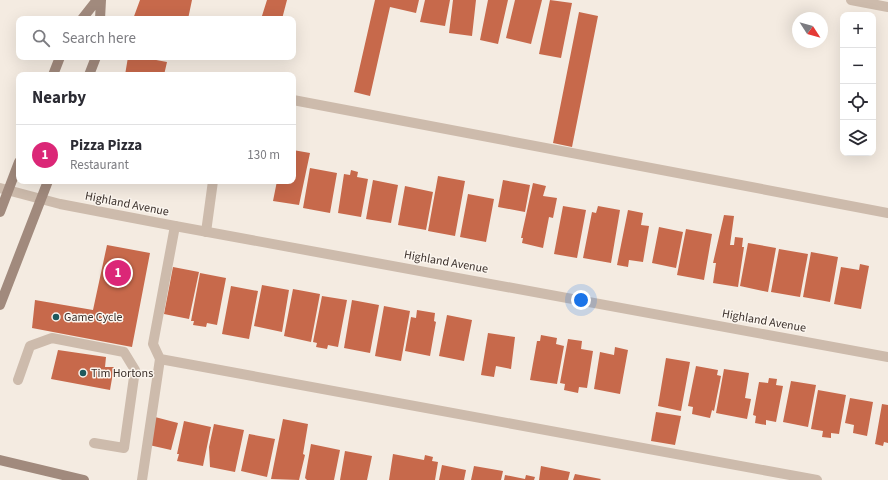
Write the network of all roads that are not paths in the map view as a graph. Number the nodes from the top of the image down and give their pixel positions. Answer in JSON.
{"nodes":[{"id":1,"x":97,"y":0,"type":"edge"},
{"id":2,"x":101,"y":0,"type":"edge"},
{"id":3,"x":851,"y":0,"type":"edge"},
{"id":4,"x":888,"y":7,"type":"edge"},
{"id":5,"x":84,"y":16,"type":"edge"},
{"id":6,"x":100,"y":16,"type":"edge"},
{"id":7,"x":59,"y":60,"type":"edge"},
{"id":8,"x":95,"y":60,"type":"edge"},
{"id":9,"x":54,"y":72,"type":"edge"},
{"id":10,"x":90,"y":72,"type":"edge"},
{"id":11,"x":296,"y":101,"type":"edge"},
{"id":12,"x":16,"y":167,"type":"edge"},
{"id":13,"x":47,"y":184,"type":"edge"},
{"id":14,"x":214,"y":184,"type":"edge"},
{"id":15,"x":4,"y":189,"type":"edge"},
{"id":16,"x":41,"y":199,"type":"junction"},
{"id":17,"x":0,"y":212,"type":"edge"},
{"id":18,"x":888,"y":213,"type":"edge"},
{"id":19,"x":175,"y":226,"type":"junction"},
{"id":20,"x":206,"y":232,"type":"junction"},
{"id":21,"x":0,"y":304,"type":"edge"},
{"id":22,"x":888,"y":357,"type":"edge"},
{"id":23,"x":160,"y":359,"type":"junction"},
{"id":24,"x":18,"y":380,"type":"dead end"},
{"id":25,"x":94,"y":443,"type":"dead end"},
{"id":26,"x":0,"y":460,"type":"edge"},
{"id":27,"x":84,"y":480,"type":"edge"},
{"id":28,"x":142,"y":480,"type":"edge"},
{"id":29,"x":817,"y":480,"type":"edge"}],
"edges":[{"from":1,"to":5,"type":"main road"},
{"from":2,"to":6,"type":"main road"},
{"from":3,"to":4,"type":"street"},
{"from":7,"to":9,"type":"main road"},
{"from":8,"to":10,"type":"main road"},
{"from":11,"to":18,"type":"street"},
{"from":12,"to":15,"type":"main road"},
{"from":13,"to":16,"type":"main road"},
{"from":14,"to":20,"type":"street"},
{"from":15,"to":16,"type":"street","name":"Highland Avenue"},
{"from":15,"to":17,"type":"main road"},
{"from":16,"to":19,"type":"street","name":"Highland Avenue"},
{"from":16,"to":21,"type":"main road"},
{"from":19,"to":20,"type":"street","name":"Highland Avenue"},
{"from":19,"to":23,"type":"street"},
{"from":20,"to":22,"type":"street","name":"Highland Avenue"},
{"from":23,"to":28,"type":"street"},
{"from":23,"to":29,"type":"street"},
{"from":24,"to":25,"type":"street"},
{"from":26,"to":27,"type":"main road"}]}
